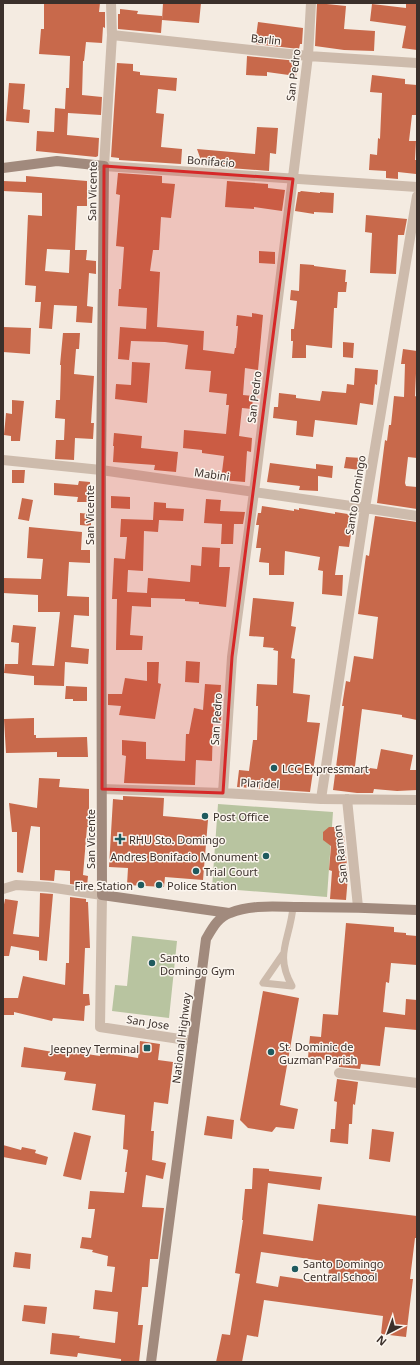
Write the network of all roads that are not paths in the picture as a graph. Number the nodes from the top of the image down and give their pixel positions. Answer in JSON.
{"nodes":[{"id":1,"x":111,"y":3,"type":"edge"},
{"id":2,"x":311,"y":3,"type":"edge"},
{"id":3,"x":112,"y":34,"type":"junction"},
{"id":4,"x":308,"y":56,"type":"junction"},
{"id":5,"x":417,"y":63,"type":"edge"},
{"id":6,"x":104,"y":166,"type":"junction"},
{"id":7,"x":3,"y":168,"type":"edge"},
{"id":8,"x":292,"y":179,"type":"junction"},
{"id":9,"x":417,"y":188,"type":"edge"},
{"id":10,"x":417,"y":196,"type":"edge"},
{"id":11,"x":3,"y":460,"type":"edge"},
{"id":12,"x":101,"y":470,"type":"junction"},
{"id":13,"x":254,"y":492,"type":"junction"},
{"id":14,"x":365,"y":508,"type":"junction"},
{"id":15,"x":417,"y":516,"type":"edge"},
{"id":16,"x":102,"y":789,"type":"junction"},
{"id":17,"x":223,"y":793,"type":"junction"},
{"id":18,"x":321,"y":799,"type":"junction"},
{"id":19,"x":347,"y":799,"type":"junction"},
{"id":20,"x":417,"y":800,"type":"edge"},
{"id":21,"x":3,"y":889,"type":"edge"},
{"id":22,"x":102,"y":895,"type":"junction"},
{"id":23,"x":293,"y":907,"type":"junction"},
{"id":24,"x":358,"y":907,"type":"junction"},
{"id":25,"x":417,"y":910,"type":"edge"},
{"id":26,"x":228,"y":913,"type":"junction"},
{"id":27,"x":283,"y":954,"type":"junction"},
{"id":28,"x":100,"y":1027,"type":"joint"},
{"id":29,"x":193,"y":1041,"type":"junction"},
{"id":30,"x":339,"y":1072,"type":"dead end"},
{"id":31,"x":417,"y":1083,"type":"edge"},
{"id":32,"x":151,"y":1362,"type":"edge"}],
"edges":[{"from":1,"to":3,"type":"street","name":"San Vicente"},
{"from":2,"to":4,"type":"street","name":"San Pedro"},
{"from":3,"to":4,"type":"street","name":"Barlin"},
{"from":3,"to":6,"type":"street","name":"San Vicente"},
{"from":4,"to":5,"type":"street","name":"Barlin"},
{"from":4,"to":8,"type":"street","name":"San Pedro"},
{"from":6,"to":7,"type":"main road","name":"Bonifacio"},
{"from":6,"to":8,"type":"street","name":"Bonifacio"},
{"from":6,"to":12,"type":"main road","name":"San Vicente"},
{"from":8,"to":9,"type":"street","name":"Bonifacio"},
{"from":8,"to":13,"type":"street","name":"San Pedro"},
{"from":10,"to":14,"type":"street","name":"Santo Domingo"},
{"from":11,"to":12,"type":"street","name":"Mabini"},
{"from":12,"to":13,"type":"street","name":"Mabini"},
{"from":12,"to":16,"type":"main road","name":"San Vicente"},
{"from":13,"to":14,"type":"street","name":"Mabini"},
{"from":13,"to":17,"type":"street","name":"San Pedro"},
{"from":14,"to":15,"type":"street","name":"Mabini"},
{"from":14,"to":18,"type":"street","name":"Santo Domingo"},
{"from":16,"to":17,"type":"street","name":"Plaridel"},
{"from":16,"to":22,"type":"main road","name":"San Vicente"},
{"from":17,"to":18,"type":"street","name":"Plaridel"},
{"from":18,"to":19,"type":"street","name":"Plaridel"},
{"from":19,"to":20,"type":"street","name":"Plaridel"},
{"from":19,"to":24,"type":"street","name":"San Ramon"},
{"from":21,"to":22,"type":"street"},
{"from":22,"to":26,"type":"main road"},
{"from":22,"to":28,"type":"street","name":"San Vicente"},
{"from":23,"to":24,"type":"main road"},
{"from":23,"to":26,"type":"main road"},
{"from":23,"to":27,"type":"lane"},
{"from":24,"to":25,"type":"main road"},
{"from":26,"to":29,"type":"main road","name":"National Highway"},
{"from":27,"to":27,"type":"lane"},
{"from":28,"to":29,"type":"street","name":"San Jose"},
{"from":29,"to":32,"type":"main road","name":"National Highway"},
{"from":30,"to":31,"type":"street"}]}
